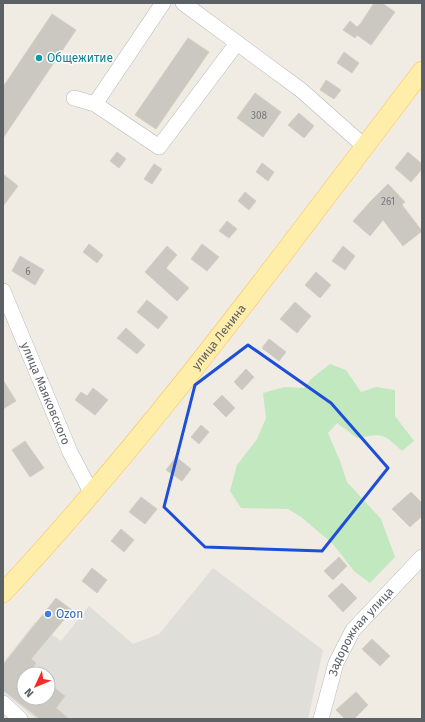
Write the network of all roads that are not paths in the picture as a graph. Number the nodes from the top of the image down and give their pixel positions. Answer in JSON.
{"nodes":[{"id":1,"x":163,"y":3,"type":"edge"},
{"id":2,"x":182,"y":3,"type":"edge"},
{"id":3,"x":237,"y":43,"type":"junction"},
{"id":4,"x":422,"y":71,"type":"edge"},
{"id":5,"x":74,"y":98,"type":"dead end"},
{"id":6,"x":95,"y":104,"type":"junction"},
{"id":7,"x":364,"y":146,"type":"junction"},
{"id":8,"x":3,"y":291,"type":"edge"},
{"id":9,"x":92,"y":494,"type":"junction"},
{"id":10,"x":422,"y":557,"type":"edge"},
{"id":11,"x":3,"y":593,"type":"edge"},
{"id":12,"x":4,"y":705,"type":"edge"},
{"id":13,"x":20,"y":719,"type":"edge"},
{"id":14,"x":322,"y":719,"type":"edge"}],
"edges":[{"from":1,"to":6,"type":"street"},
{"from":2,"to":3,"type":"street"},
{"from":3,"to":6,"type":"street"},
{"from":3,"to":7,"type":"street"},
{"from":4,"to":7,"type":"main road","name":"улица Ленина"},
{"from":5,"to":6,"type":"street"},
{"from":7,"to":9,"type":"main road","name":"улица Ленина"},
{"from":8,"to":9,"type":"street","name":"улица Маяковского"},
{"from":9,"to":11,"type":"main road","name":"улица Ленина"},
{"from":10,"to":14,"type":"street","name":"Задорожная улица"},
{"from":12,"to":13,"type":"street"}]}
